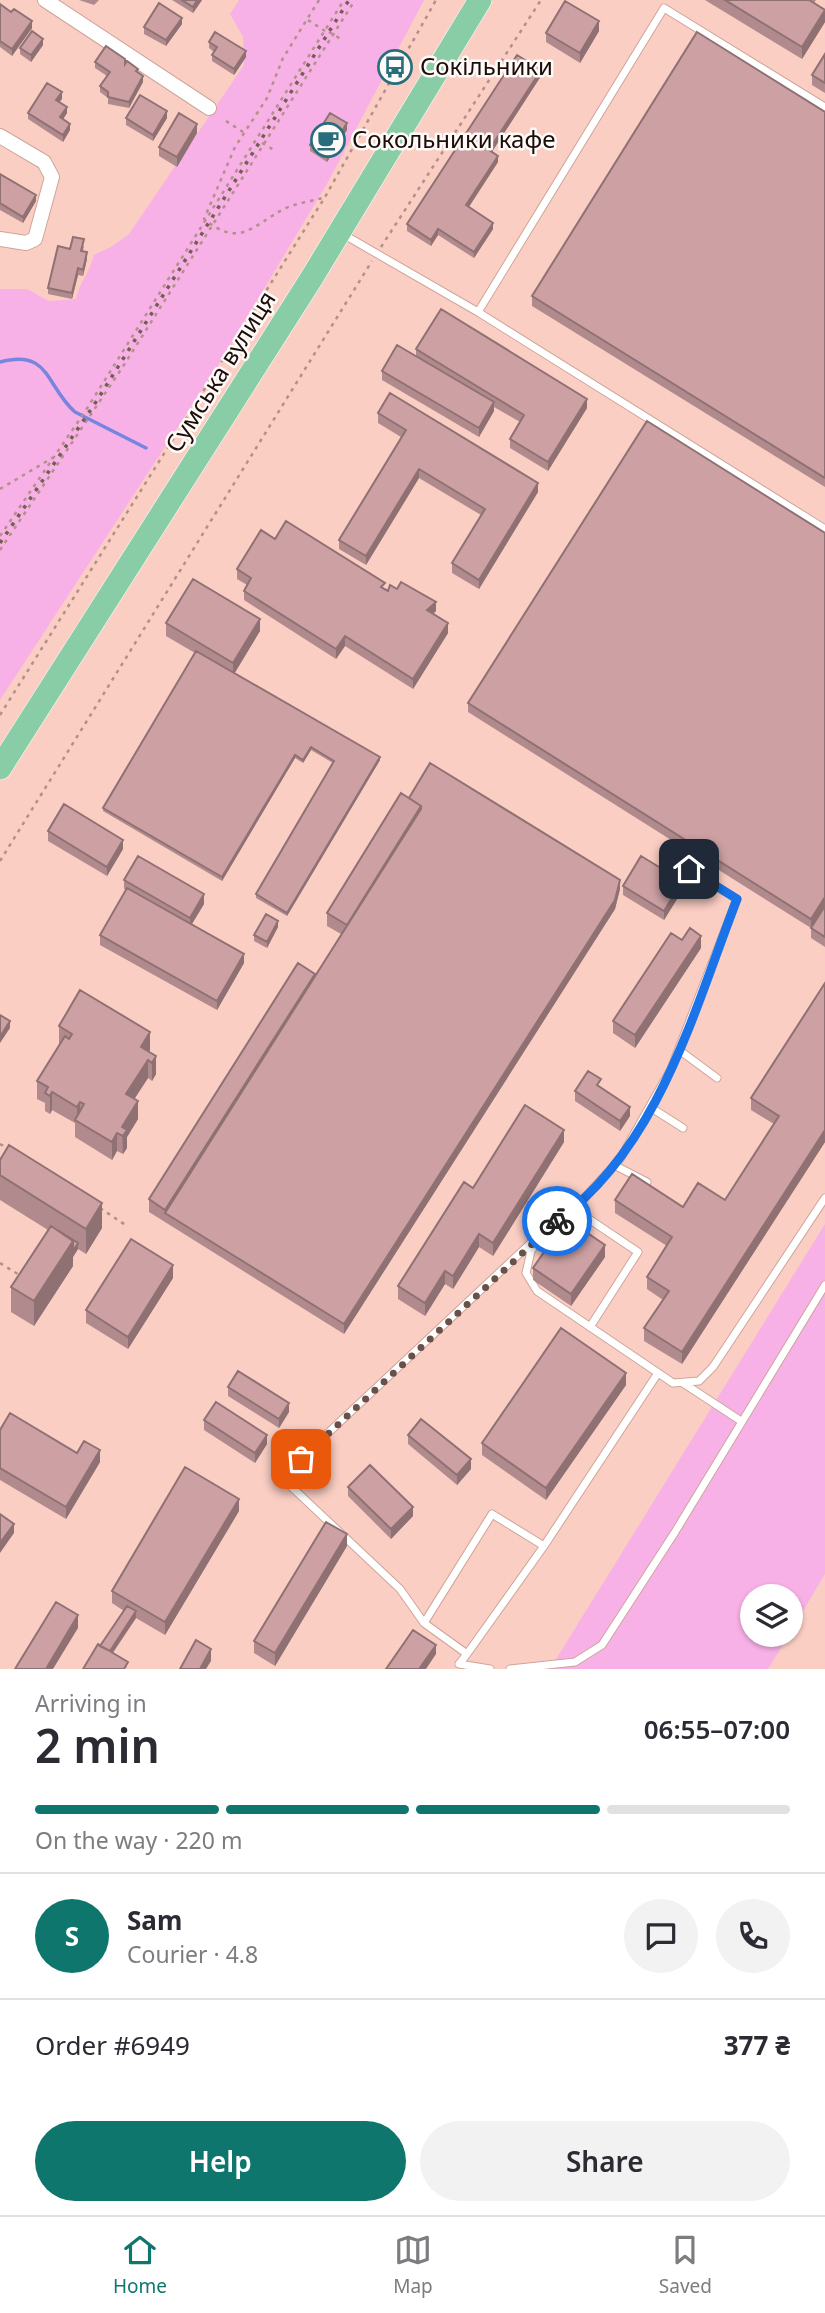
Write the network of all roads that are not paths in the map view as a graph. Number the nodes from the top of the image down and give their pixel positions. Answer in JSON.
{"nodes":[{"id":1,"x":45,"y":0,"type":"edge"},
{"id":2,"x":480,"y":0,"type":"edge"},
{"id":3,"x":825,"y":107,"type":"edge"},
{"id":4,"x":209,"y":108,"type":"dead end"},
{"id":5,"x":0,"y":136,"type":"edge"},
{"id":6,"x":340,"y":232,"type":"junction"},
{"id":7,"x":0,"y":239,"type":"edge"},
{"id":8,"x":478,"y":312,"type":"junction"},
{"id":9,"x":825,"y":529,"type":"edge"},
{"id":10,"x":0,"y":768,"type":"edge"},
{"id":11,"x":689,"y":869,"type":"dead end"},
{"id":12,"x":678,"y":1050,"type":"junction"},
{"id":13,"x":717,"y":1079,"type":"dead end"},
{"id":14,"x":650,"y":1108,"type":"junction"},
{"id":15,"x":683,"y":1128,"type":"dead end"},
{"id":16,"x":614,"y":1165,"type":"junction"},
{"id":17,"x":647,"y":1182,"type":"edge"},
{"id":18,"x":825,"y":1198,"type":"edge"},
{"id":19,"x":574,"y":1209,"type":"junction"},
{"id":20,"x":547,"y":1228,"type":"junction"},
{"id":21,"x":825,"y":1285,"type":"edge"},
{"id":22,"x":590,"y":1327,"type":"junction"},
{"id":23,"x":658,"y":1373,"type":"junction"},
{"id":24,"x":682,"y":1382,"type":"junction"},
{"id":25,"x":741,"y":1421,"type":"junction"},
{"id":26,"x":544,"y":1546,"type":"junction"},
{"id":27,"x":425,"y":1623,"type":"junction"},
{"id":28,"x":467,"y":1654,"type":"junction"},
{"id":29,"x":491,"y":1669,"type":"edge"},
{"id":30,"x":510,"y":1669,"type":"edge"}],
"edges":[{"from":1,"to":4,"type":"street"},
{"from":2,"to":6,"type":"main road","name":"Сумська вулиця"},
{"from":3,"to":8,"type":"lane"},
{"from":5,"to":7,"type":"street"},
{"from":6,"to":8,"type":"lane"},
{"from":6,"to":10,"type":"main road","name":"Сумська вулиця"},
{"from":8,"to":9,"type":"lane"},
{"from":11,"to":12,"type":"lane"},
{"from":12,"to":13,"type":"lane"},
{"from":12,"to":14,"type":"lane"},
{"from":14,"to":15,"type":"lane"},
{"from":14,"to":16,"type":"lane"},
{"from":16,"to":17,"type":"lane"},
{"from":16,"to":19,"type":"lane"},
{"from":18,"to":24,"type":"lane"},
{"from":19,"to":20,"type":"lane"},
{"from":19,"to":22,"type":"lane"},
{"from":20,"to":22,"type":"lane"},
{"from":20,"to":27,"type":"lane"},
{"from":21,"to":25,"type":"lane"},
{"from":22,"to":23,"type":"lane"},
{"from":23,"to":24,"type":"lane"},
{"from":23,"to":26,"type":"lane"},
{"from":24,"to":25,"type":"lane"},
{"from":25,"to":30,"type":"lane"},
{"from":26,"to":27,"type":"lane"},
{"from":26,"to":28,"type":"lane"},
{"from":27,"to":28,"type":"lane"},
{"from":28,"to":29,"type":"lane"}]}
